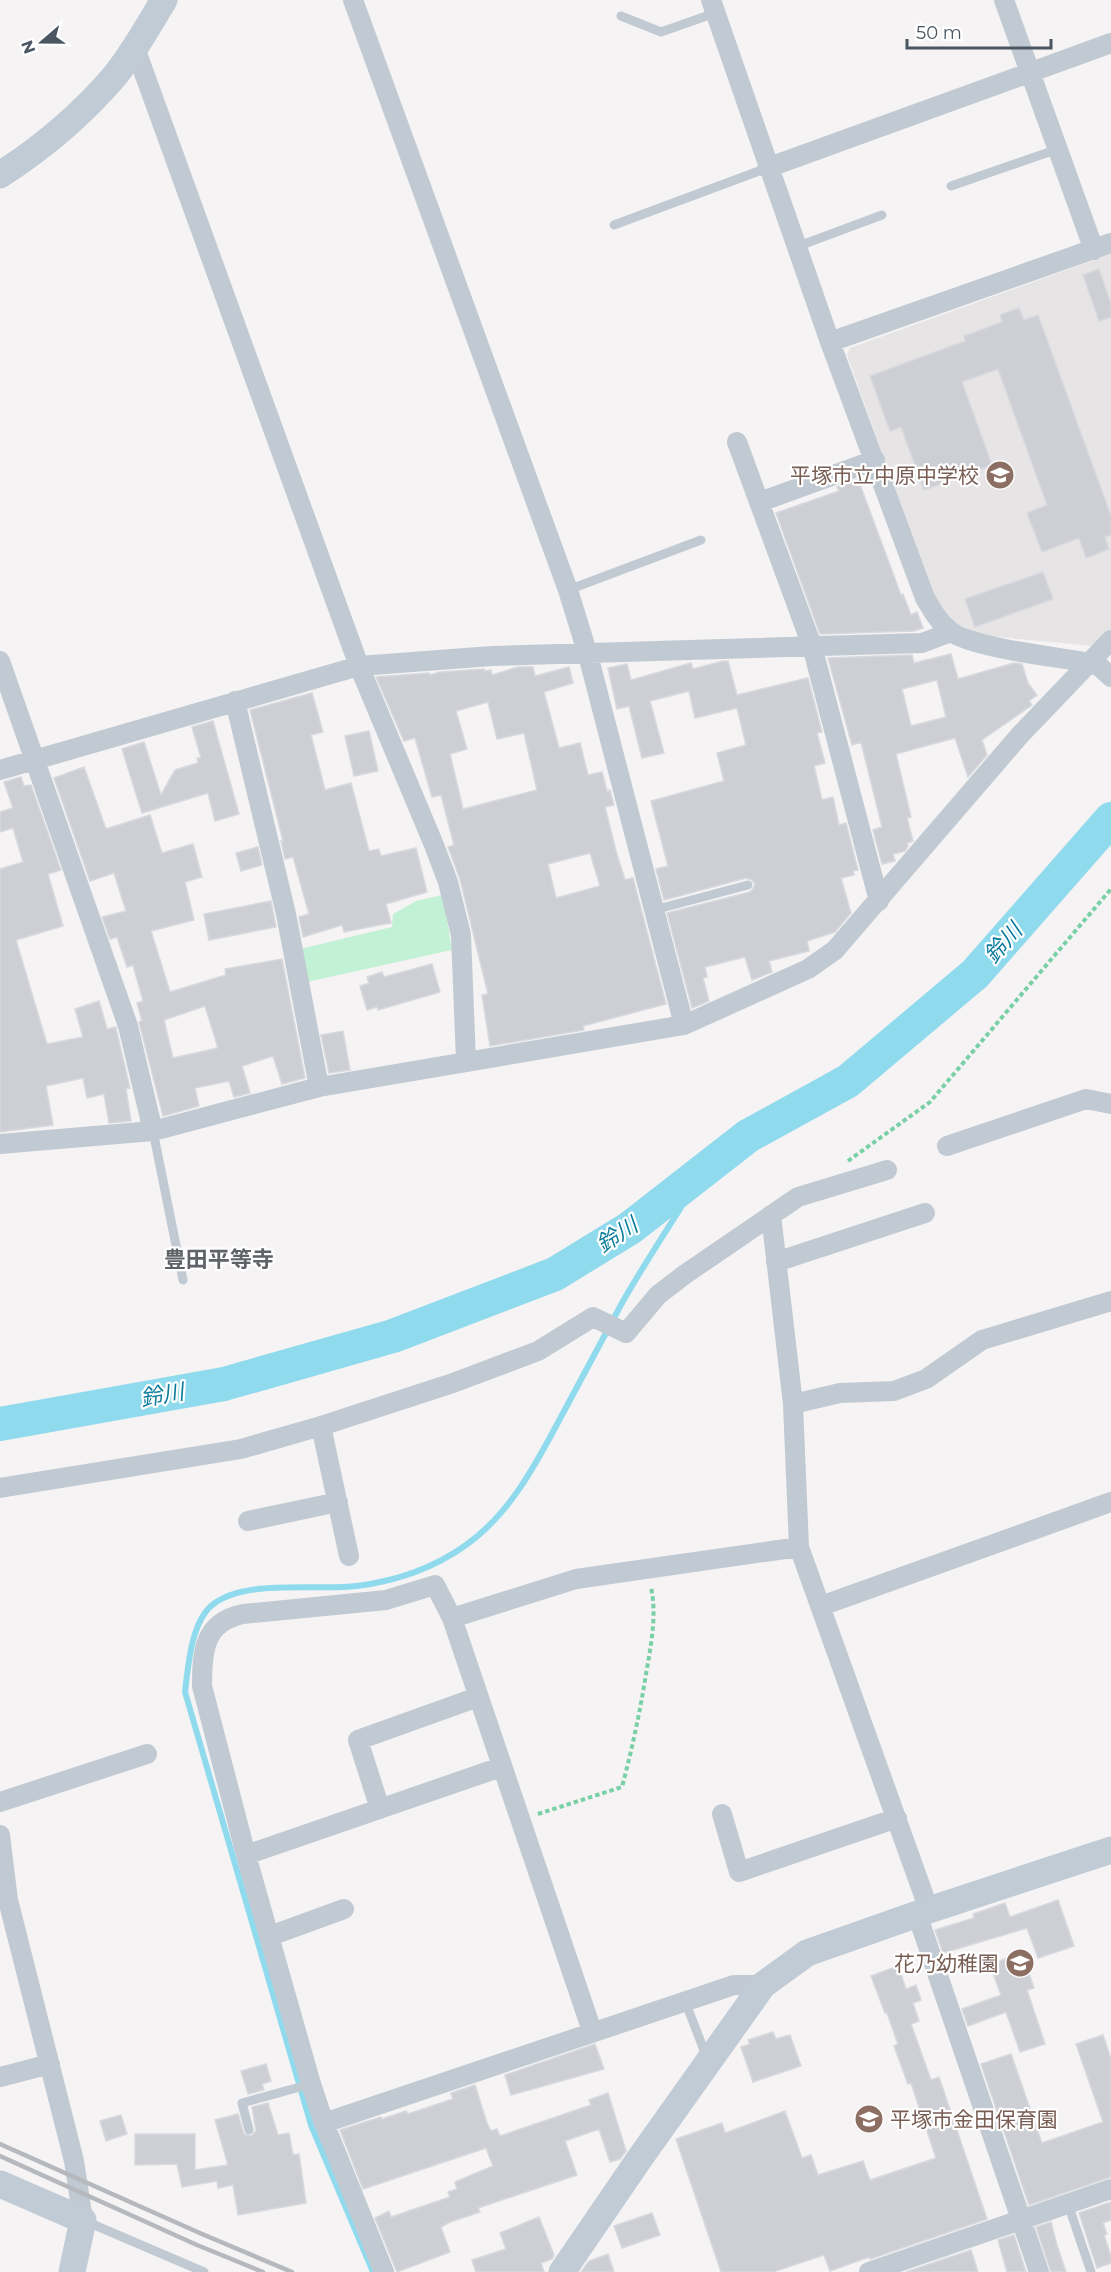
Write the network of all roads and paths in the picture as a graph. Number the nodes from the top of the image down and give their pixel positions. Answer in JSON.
{"nodes":[{"id":1,"x":164,"y":0,"type":"edge"},
{"id":2,"x":353,"y":0,"type":"edge"},
{"id":3,"x":1004,"y":0,"type":"edge"},
{"id":4,"x":713,"y":6,"type":"edge"},
{"id":5,"x":621,"y":16,"type":"dead end"},
{"id":6,"x":1111,"y":43,"type":"edge"},
{"id":7,"x":135,"y":48,"type":"junction"},
{"id":8,"x":1030,"y":73,"type":"junction"},
{"id":9,"x":1058,"y":149,"type":"junction"},
{"id":10,"x":767,"y":168,"type":"junction"},
{"id":11,"x":0,"y":175,"type":"edge"},
{"id":12,"x":951,"y":186,"type":"dead end"},
{"id":13,"x":882,"y":215,"type":"dead end"},
{"id":14,"x":614,"y":225,"type":"dead end"},
{"id":15,"x":796,"y":247,"type":"junction"},
{"id":16,"x":1103,"y":247,"type":"edge"},
{"id":17,"x":830,"y":342,"type":"junction"},
{"id":18,"x":737,"y":442,"type":"dead end"},
{"id":19,"x":875,"y":460,"type":"junction"},
{"id":20,"x":760,"y":502,"type":"junction"},
{"id":21,"x":701,"y":540,"type":"dead end"},
{"id":22,"x":568,"y":590,"type":"junction"},
{"id":23,"x":951,"y":632,"type":"junction"},
{"id":24,"x":1111,"y":640,"type":"edge"},
{"id":25,"x":812,"y":646,"type":"junction"},
{"id":26,"x":588,"y":655,"type":"junction"},
{"id":27,"x":0,"y":661,"type":"edge"},
{"id":28,"x":359,"y":666,"type":"junction"},
{"id":29,"x":1100,"y":669,"type":"edge"},
{"id":30,"x":235,"y":701,"type":"junction"},
{"id":31,"x":35,"y":760,"type":"junction"},
{"id":32,"x":0,"y":770,"type":"edge"},
{"id":33,"x":748,"y":885,"type":"dead end"},
{"id":34,"x":1111,"y":889,"type":"edge"},
{"id":35,"x":879,"y":901,"type":"junction"},
{"id":36,"x":654,"y":910,"type":"junction"},
{"id":37,"x":684,"y":1025,"type":"junction"},
{"id":38,"x":466,"y":1061,"type":"junction"},
{"id":39,"x":319,"y":1087,"type":"junction"},
{"id":40,"x":1111,"y":1104,"type":"edge"},
{"id":41,"x":153,"y":1131,"type":"junction"},
{"id":42,"x":0,"y":1144,"type":"edge"},
{"id":43,"x":947,"y":1146,"type":"dead end"},
{"id":44,"x":845,"y":1163,"type":"dead end"},
{"id":45,"x":887,"y":1170,"type":"dead end"},
{"id":46,"x":925,"y":1213,"type":"dead end"},
{"id":47,"x":771,"y":1215,"type":"junction"},
{"id":48,"x":776,"y":1262,"type":"junction"},
{"id":49,"x":183,"y":1280,"type":"dead end"},
{"id":50,"x":1111,"y":1301,"type":"edge"},
{"id":51,"x":793,"y":1404,"type":"junction"},
{"id":52,"x":321,"y":1426,"type":"junction"},
{"id":53,"x":0,"y":1488,"type":"edge"},
{"id":54,"x":338,"y":1502,"type":"junction"},
{"id":55,"x":1111,"y":1502,"type":"edge"},
{"id":56,"x":248,"y":1521,"type":"dead end"},
{"id":57,"x":800,"y":1547,"type":"junction"},
{"id":58,"x":350,"y":1556,"type":"dead end"},
{"id":59,"x":647,"y":1569,"type":"junction"},
{"id":60,"x":822,"y":1606,"type":"junction"},
{"id":61,"x":452,"y":1618,"type":"junction"},
{"id":62,"x":478,"y":1697,"type":"junction"},
{"id":63,"x":147,"y":1754,"type":"dead end"},
{"id":64,"x":501,"y":1767,"type":"junction"},
{"id":65,"x":0,"y":1802,"type":"edge"},
{"id":66,"x":380,"y":1809,"type":"junction"},
{"id":67,"x":722,"y":1814,"type":"dead end"},
{"id":68,"x":897,"y":1818,"type":"junction"},
{"id":69,"x":520,"y":1820,"type":"junction"},
{"id":70,"x":0,"y":1835,"type":"edge"},
{"id":71,"x":1111,"y":1850,"type":"edge"},
{"id":72,"x":246,"y":1855,"type":"junction"},
{"id":73,"x":344,"y":1909,"type":"dead end"},
{"id":74,"x":923,"y":1912,"type":"junction"},
{"id":75,"x":270,"y":1936,"type":"junction"},
{"id":76,"x":763,"y":1985,"type":"junction"},
{"id":77,"x":684,"y":2001,"type":"junction"},
{"id":78,"x":592,"y":2031,"type":"junction"},
{"id":79,"x":709,"y":2063,"type":"junction"},
{"id":80,"x":50,"y":2064,"type":"junction"},
{"id":81,"x":0,"y":2077,"type":"edge"},
{"id":82,"x":311,"y":2084,"type":"junction"},
{"id":83,"x":324,"y":2123,"type":"junction"},
{"id":84,"x":249,"y":2130,"type":"dead end"},
{"id":85,"x":0,"y":2184,"type":"edge"},
{"id":86,"x":1111,"y":2189,"type":"edge"},
{"id":87,"x":1068,"y":2204,"type":"junction"},
{"id":88,"x":83,"y":2220,"type":"junction"},
{"id":89,"x":1022,"y":2220,"type":"junction"},
{"id":90,"x":72,"y":2272,"type":"edge"},
{"id":91,"x":204,"y":2272,"type":"edge"},
{"id":92,"x":384,"y":2272,"type":"edge"},
{"id":93,"x":562,"y":2272,"type":"edge"},
{"id":94,"x":869,"y":2272,"type":"edge"},
{"id":95,"x":1040,"y":2272,"type":"edge"},
{"id":96,"x":1091,"y":2272,"type":"edge"}],
"edges":[{"from":1,"to":7,"type":"street"},
{"from":2,"to":22,"type":"street"},
{"from":3,"to":8,"type":"street"},
{"from":4,"to":5,"type":"lane"},
{"from":4,"to":10,"type":"street"},
{"from":6,"to":8,"type":"street"},
{"from":7,"to":11,"type":"street"},
{"from":7,"to":28,"type":"street"},
{"from":8,"to":9,"type":"street"},
{"from":8,"to":10,"type":"street"},
{"from":9,"to":12,"type":"lane"},
{"from":9,"to":16,"type":"street"},
{"from":10,"to":14,"type":"lane"},
{"from":10,"to":15,"type":"street"},
{"from":13,"to":15,"type":"lane"},
{"from":15,"to":17,"type":"street"},
{"from":16,"to":17,"type":"street"},
{"from":17,"to":19,"type":"street"},
{"from":18,"to":20,"type":"street"},
{"from":19,"to":20,"type":"street"},
{"from":19,"to":23,"type":"street"},
{"from":20,"to":25,"type":"street"},
{"from":21,"to":22,"type":"lane"},
{"from":22,"to":26,"type":"street"},
{"from":23,"to":25,"type":"street"},
{"from":23,"to":29,"type":"street"},
{"from":24,"to":29,"type":"street"},
{"from":25,"to":26,"type":"street"},
{"from":25,"to":35,"type":"street"},
{"from":26,"to":28,"type":"street"},
{"from":26,"to":36,"type":"street"},
{"from":27,"to":31,"type":"street"},
{"from":28,"to":30,"type":"street"},
{"from":28,"to":38,"type":"street"},
{"from":29,"to":35,"type":"street"},
{"from":30,"to":31,"type":"street"},
{"from":30,"to":39,"type":"street"},
{"from":31,"to":32,"type":"street"},
{"from":31,"to":41,"type":"street"},
{"from":33,"to":36,"type":"lane"},
{"from":34,"to":44,"type":"path"},
{"from":35,"to":37,"type":"street"},
{"from":36,"to":37,"type":"street"},
{"from":37,"to":38,"type":"street"},
{"from":38,"to":39,"type":"street"},
{"from":39,"to":41,"type":"street"},
{"from":40,"to":43,"type":"street"},
{"from":41,"to":42,"type":"street"},
{"from":41,"to":49,"type":"lane"},
{"from":45,"to":47,"type":"street"},
{"from":46,"to":48,"type":"street"},
{"from":47,"to":48,"type":"street"},
{"from":47,"to":52,"type":"street"},
{"from":48,"to":51,"type":"street"},
{"from":50,"to":51,"type":"street"},
{"from":51,"to":57,"type":"street"},
{"from":52,"to":53,"type":"street"},
{"from":52,"to":54,"type":"street"},
{"from":54,"to":56,"type":"street"},
{"from":54,"to":58,"type":"street"},
{"from":55,"to":60,"type":"street"},
{"from":57,"to":59,"type":"street"},
{"from":57,"to":60,"type":"street"},
{"from":59,"to":61,"type":"street"},
{"from":59,"to":69,"type":"path"},
{"from":60,"to":68,"type":"street"},
{"from":61,"to":62,"type":"street"},
{"from":61,"to":72,"type":"street"},
{"from":62,"to":64,"type":"street"},
{"from":62,"to":66,"type":"street"},
{"from":63,"to":65,"type":"street"},
{"from":64,"to":66,"type":"street"},
{"from":64,"to":69,"type":"street"},
{"from":66,"to":72,"type":"street"},
{"from":67,"to":68,"type":"street"},
{"from":68,"to":74,"type":"street"},
{"from":69,"to":78,"type":"street"},
{"from":70,"to":80,"type":"street"},
{"from":71,"to":74,"type":"street"},
{"from":72,"to":75,"type":"street"},
{"from":73,"to":75,"type":"street"},
{"from":74,"to":76,"type":"street"},
{"from":74,"to":89,"type":"street"},
{"from":75,"to":82,"type":"street"},
{"from":76,"to":77,"type":"street"},
{"from":76,"to":79,"type":"street"},
{"from":77,"to":78,"type":"street"},
{"from":77,"to":79,"type":"lane"},
{"from":78,"to":83,"type":"street"},
{"from":79,"to":93,"type":"street"},
{"from":80,"to":81,"type":"street"},
{"from":80,"to":88,"type":"street"},
{"from":82,"to":83,"type":"street"},
{"from":82,"to":84,"type":"lane"},
{"from":83,"to":92,"type":"street"},
{"from":85,"to":88,"type":"street"},
{"from":86,"to":87,"type":"street"},
{"from":87,"to":89,"type":"street"},
{"from":87,"to":96,"type":"lane"},
{"from":88,"to":90,"type":"street"},
{"from":88,"to":91,"type":"lane"},
{"from":89,"to":94,"type":"street"},
{"from":89,"to":95,"type":"street"}]}
